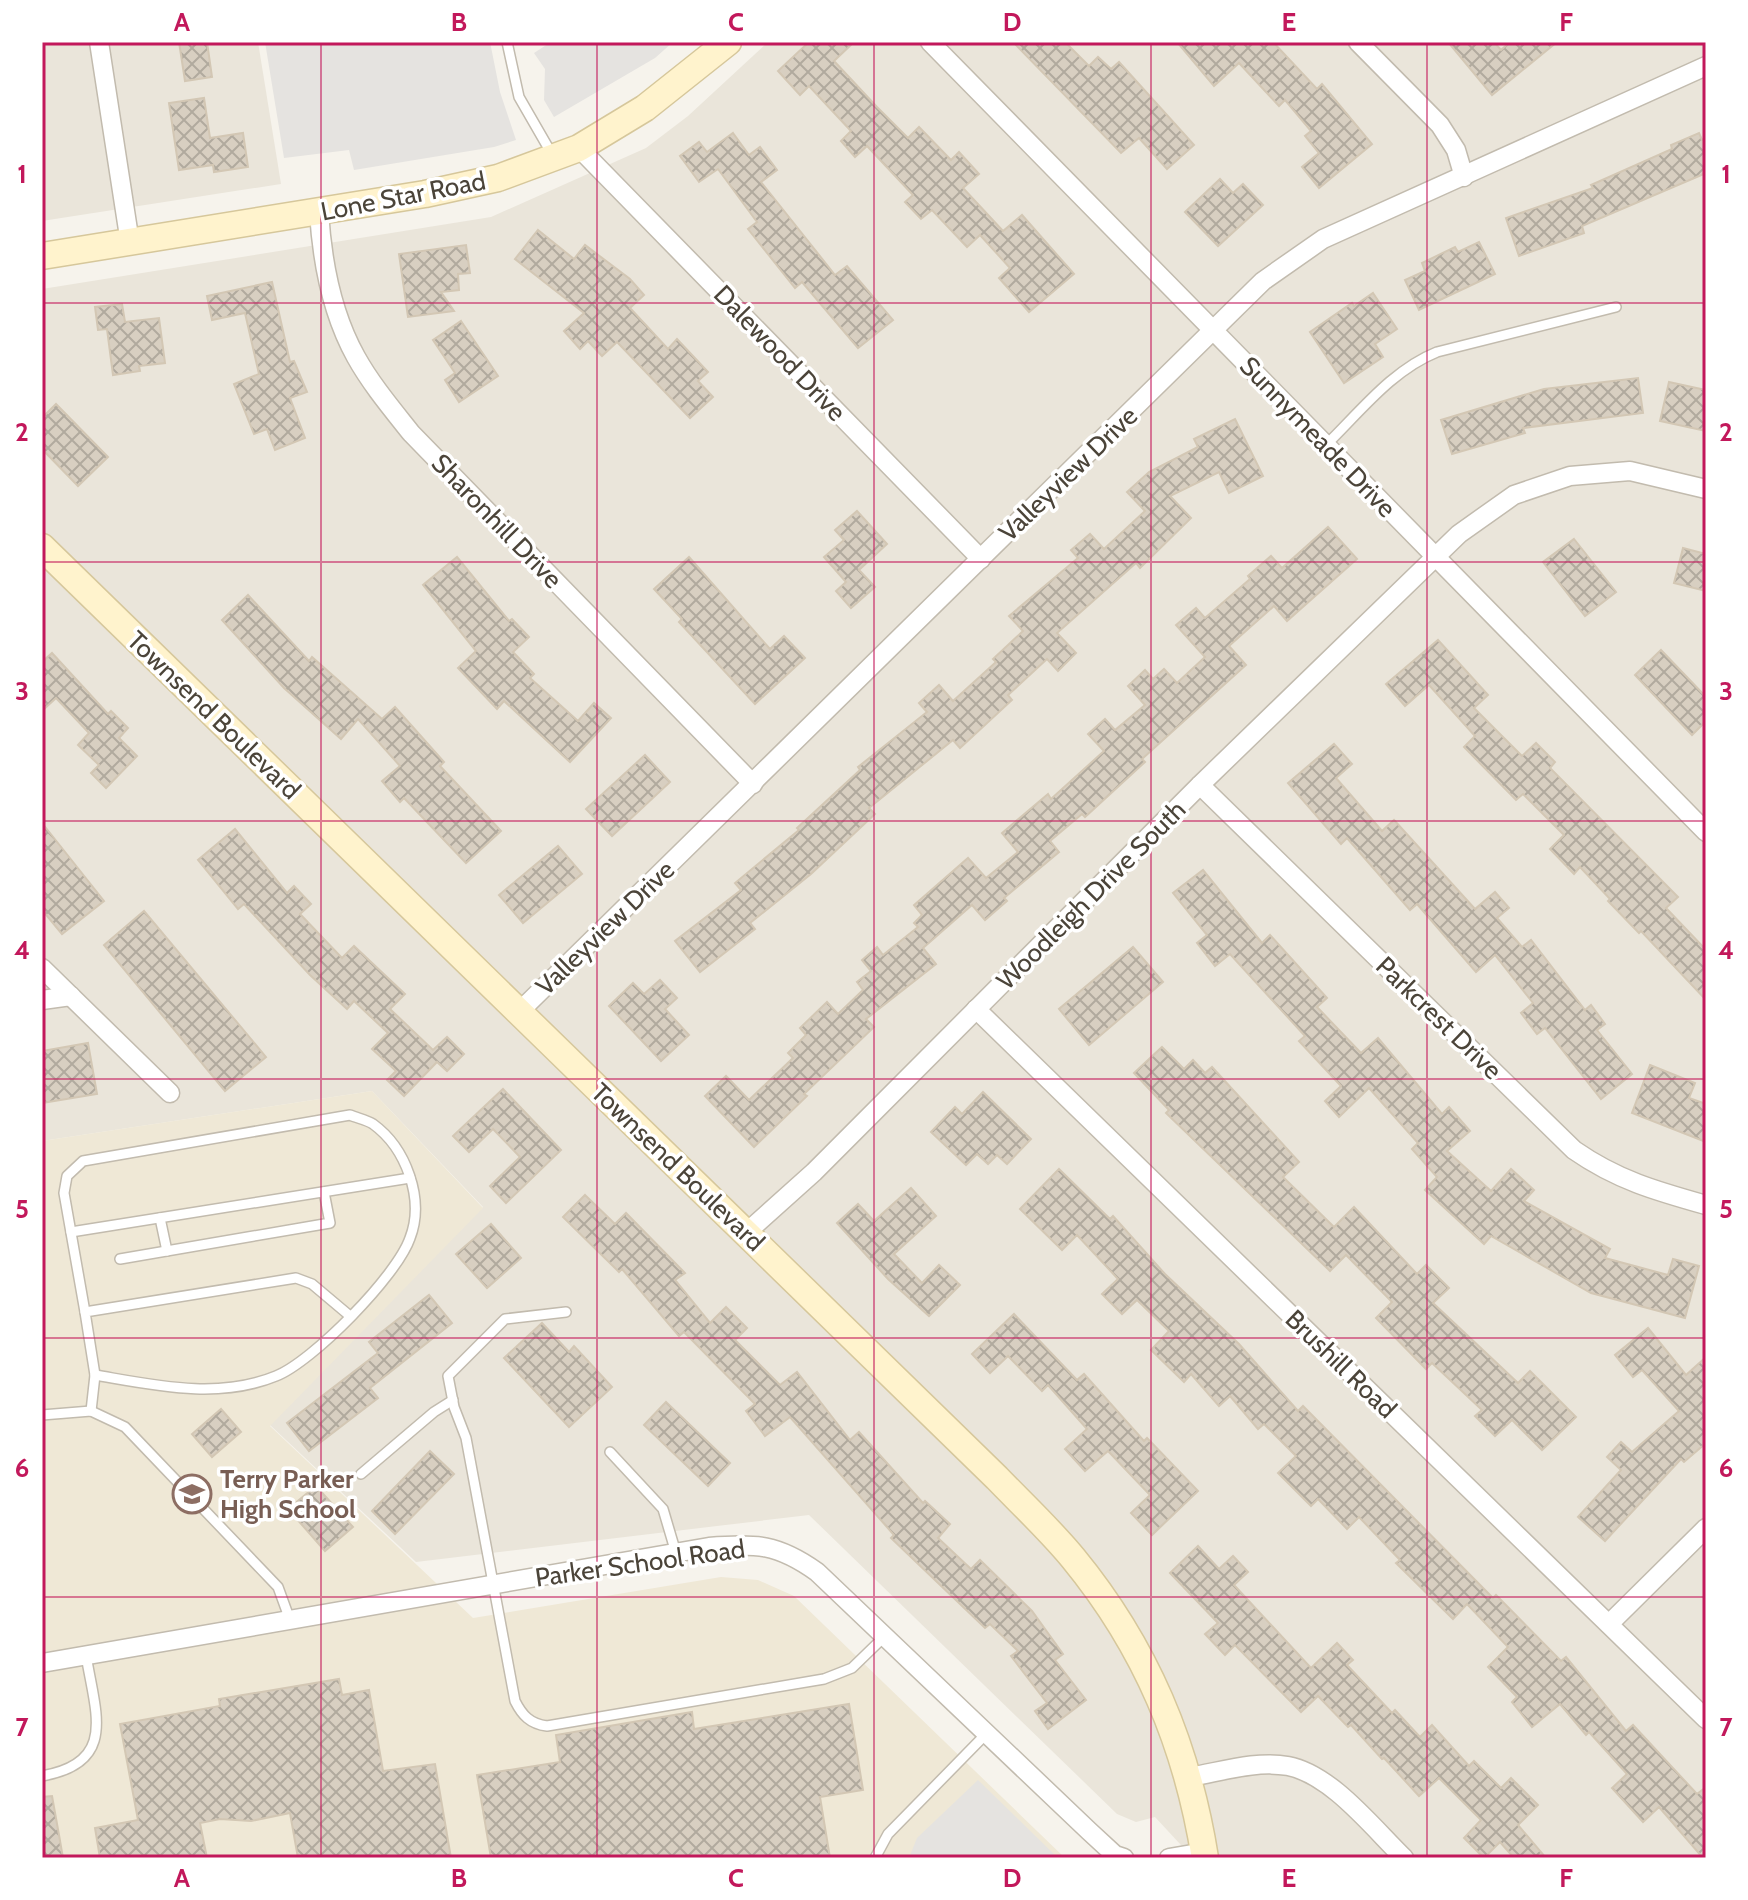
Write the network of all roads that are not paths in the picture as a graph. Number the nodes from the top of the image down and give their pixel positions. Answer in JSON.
{"nodes":[{"id":1,"x":99,"y":42,"type":"edge"},
{"id":2,"x":507,"y":42,"type":"edge"},
{"id":3,"x":728,"y":42,"type":"edge"},
{"id":4,"x":930,"y":42,"type":"edge"},
{"id":5,"x":1358,"y":42,"type":"edge"},
{"id":6,"x":1706,"y":66,"type":"edge"},
{"id":7,"x":567,"y":153,"type":"junction"},
{"id":8,"x":1464,"y":177,"type":"junction"},
{"id":9,"x":319,"y":212,"type":"junction"},
{"id":10,"x":130,"y":243,"type":"junction"},
{"id":11,"x":42,"y":256,"type":"edge"},
{"id":12,"x":1616,"y":307,"type":"dead end"},
{"id":13,"x":1214,"y":331,"type":"junction"},
{"id":14,"x":1326,"y":445,"type":"junction"},
{"id":15,"x":1706,"y":489,"type":"edge"},
{"id":16,"x":42,"y":547,"type":"edge"},
{"id":17,"x":1434,"y":556,"type":"junction"},
{"id":18,"x":981,"y":559,"type":"junction"},
{"id":19,"x":753,"y":784,"type":"junction"},
{"id":20,"x":1200,"y":785,"type":"junction"},
{"id":21,"x":1706,"y":832,"type":"edge"},
{"id":22,"x":42,"y":968,"type":"edge"},
{"id":23,"x":71,"y":996,"type":"junction"},
{"id":24,"x":42,"y":1000,"type":"edge"},
{"id":25,"x":976,"y":1009,"type":"junction"},
{"id":26,"x":519,"y":1012,"type":"junction"},
{"id":27,"x":170,"y":1093,"type":"dead end"},
{"id":28,"x":410,"y":1178,"type":"junction"},
{"id":29,"x":324,"y":1192,"type":"junction"},
{"id":30,"x":1706,"y":1205,"type":"edge"},
{"id":31,"x":160,"y":1218,"type":"junction"},
{"id":32,"x":71,"y":1232,"type":"junction"},
{"id":33,"x":746,"y":1233,"type":"junction"},
{"id":34,"x":167,"y":1251,"type":"junction"},
{"id":35,"x":120,"y":1259,"type":"dead end"},
{"id":36,"x":85,"y":1312,"type":"junction"},
{"id":37,"x":566,"y":1312,"type":"dead end"},
{"id":38,"x":350,"y":1316,"type":"junction"},
{"id":39,"x":95,"y":1375,"type":"junction"},
{"id":40,"x":453,"y":1400,"type":"junction"},
{"id":41,"x":91,"y":1411,"type":"junction"},
{"id":42,"x":42,"y":1415,"type":"edge"},
{"id":43,"x":610,"y":1452,"type":"dead end"},
{"id":44,"x":361,"y":1474,"type":"dead end"},
{"id":45,"x":1706,"y":1528,"type":"edge"},
{"id":46,"x":676,"y":1553,"type":"junction"},
{"id":47,"x":495,"y":1584,"type":"junction"},
{"id":48,"x":290,"y":1620,"type":"junction"},
{"id":49,"x":1609,"y":1624,"type":"junction"},
{"id":50,"x":885,"y":1636,"type":"junction"},
{"id":51,"x":86,"y":1655,"type":"junction"},
{"id":52,"x":42,"y":1663,"type":"edge"},
{"id":53,"x":1706,"y":1719,"type":"edge"},
{"id":54,"x":987,"y":1733,"type":"junction"},
{"id":55,"x":42,"y":1776,"type":"edge"},
{"id":56,"x":1189,"y":1777,"type":"junction"},
{"id":57,"x":1204,"y":1855,"type":"edge"},
{"id":58,"x":875,"y":1858,"type":"edge"},
{"id":59,"x":1124,"y":1858,"type":"edge"},
{"id":60,"x":1169,"y":1858,"type":"edge"},
{"id":61,"x":1404,"y":1858,"type":"edge"}],
"edges":[{"from":1,"to":10,"type":"street"},
{"from":2,"to":7,"type":"lane"},
{"from":3,"to":7,"type":"street","name":"Lone Star Road"},
{"from":4,"to":13,"type":"street","name":"Sunnymeade Drive"},
{"from":5,"to":8,"type":"street"},
{"from":6,"to":8,"type":"street","name":"Valleyview Drive"},
{"from":7,"to":9,"type":"street","name":"Lone Star Road"},
{"from":7,"to":18,"type":"street","name":"Dalewood Drive"},
{"from":8,"to":13,"type":"street","name":"Valleyview Drive"},
{"from":9,"to":10,"type":"street","name":"Lone Star Road"},
{"from":9,"to":19,"type":"street","name":"Sharonhill Drive"},
{"from":10,"to":11,"type":"street","name":"Lone Star Road"},
{"from":12,"to":14,"type":"lane"},
{"from":13,"to":14,"type":"street","name":"Sunnymeade Drive"},
{"from":13,"to":18,"type":"street","name":"Valleyview Drive"},
{"from":14,"to":17,"type":"street","name":"Sunnymeade Drive"},
{"from":15,"to":17,"type":"street","name":"Woodleigh Drive South"},
{"from":16,"to":26,"type":"street","name":"Townsend Boulevard"},
{"from":17,"to":20,"type":"street","name":"Woodleigh Drive South"},
{"from":17,"to":21,"type":"street","name":"Sunnymeade Drive"},
{"from":18,"to":19,"type":"street","name":"Valleyview Drive"},
{"from":19,"to":26,"type":"street","name":"Valleyview Drive"},
{"from":20,"to":25,"type":"street","name":"Woodleigh Drive South"},
{"from":20,"to":30,"type":"street","name":"Parkcrest Drive"},
{"from":22,"to":23,"type":"street"},
{"from":23,"to":24,"type":"street"},
{"from":23,"to":27,"type":"street"},
{"from":25,"to":33,"type":"street","name":"Woodleigh Drive South"},
{"from":25,"to":49,"type":"street","name":"Brushill Road"},
{"from":26,"to":33,"type":"street","name":"Townsend Boulevard"},
{"from":28,"to":29,"type":"lane"},
{"from":28,"to":32,"type":"lane"},
{"from":28,"to":38,"type":"lane"},
{"from":29,"to":31,"type":"lane"},
{"from":29,"to":34,"type":"lane"},
{"from":31,"to":32,"type":"lane"},
{"from":31,"to":34,"type":"lane"},
{"from":32,"to":36,"type":"lane"},
{"from":33,"to":56,"type":"street","name":"Townsend Boulevard"},
{"from":34,"to":35,"type":"lane"},
{"from":36,"to":38,"type":"lane"},
{"from":36,"to":39,"type":"lane"},
{"from":37,"to":40,"type":"lane"},
{"from":38,"to":39,"type":"lane"},
{"from":39,"to":41,"type":"lane"},
{"from":40,"to":44,"type":"lane"},
{"from":40,"to":47,"type":"lane"},
{"from":41,"to":42,"type":"lane"},
{"from":41,"to":48,"type":"lane"},
{"from":43,"to":46,"type":"lane"},
{"from":45,"to":49,"type":"street"},
{"from":46,"to":47,"type":"street","name":"Parker School Road"},
{"from":46,"to":50,"type":"street","name":"Parker School Road"},
{"from":47,"to":48,"type":"street","name":"Parker School Road"},
{"from":47,"to":50,"type":"lane"},
{"from":48,"to":51,"type":"street","name":"Parker School Road"},
{"from":49,"to":53,"type":"street","name":"Brushill Road"},
{"from":50,"to":54,"type":"street","name":"Parker School Road"},
{"from":51,"to":52,"type":"street","name":"Parker School Road"},
{"from":51,"to":55,"type":"lane"},
{"from":54,"to":58,"type":"lane"},
{"from":54,"to":59,"type":"street","name":"Parker School Road"},
{"from":56,"to":57,"type":"street","name":"Townsend Boulevard"},
{"from":56,"to":61,"type":"street"},
{"from":57,"to":60,"type":"street"}]}
